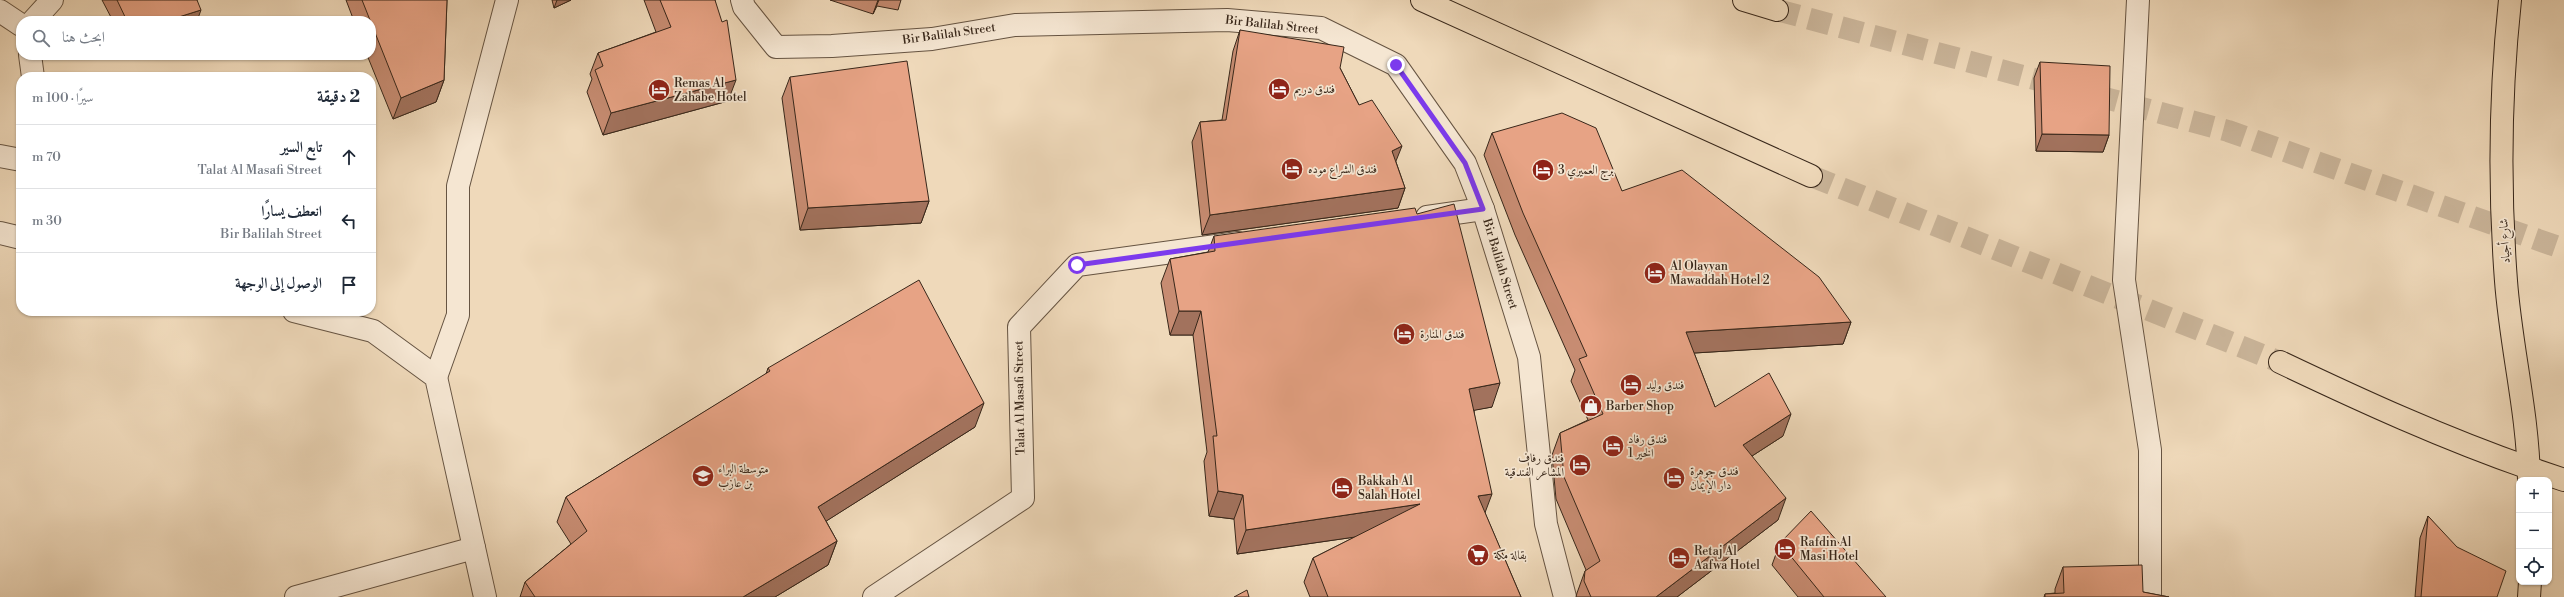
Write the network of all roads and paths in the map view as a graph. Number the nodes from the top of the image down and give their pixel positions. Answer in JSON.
{"nodes":[{"id":1,"x":52,"y":0,"type":"edge"},
{"id":2,"x":507,"y":0,"type":"edge"},
{"id":3,"x":742,"y":0,"type":"edge"},
{"id":4,"x":1422,"y":0,"type":"edge"},
{"id":5,"x":1744,"y":0,"type":"edge"},
{"id":6,"x":2138,"y":0,"type":"edge"},
{"id":7,"x":2510,"y":0,"type":"edge"},
{"id":8,"x":1777,"y":10,"type":"tunnel mouth"},
{"id":9,"x":0,"y":11,"type":"edge"},
{"id":10,"x":38,"y":16,"type":"edge"},
{"id":11,"x":16,"y":22,"type":"edge"},
{"id":12,"x":31,"y":60,"type":"edge"},
{"id":13,"x":32,"y":72,"type":"edge"},
{"id":14,"x":0,"y":156,"type":"edge"},
{"id":15,"x":16,"y":159,"type":"edge"},
{"id":16,"x":1810,"y":176,"type":"tunnel mouth"},
{"id":17,"x":1483,"y":209,"type":"junction"},
{"id":18,"x":1405,"y":220,"type":"edge"},
{"id":19,"x":0,"y":233,"type":"edge"},
{"id":20,"x":16,"y":237,"type":"edge"},
{"id":21,"x":1257,"y":240,"type":"edge"},
{"id":22,"x":315,"y":316,"type":"edge"},
{"id":23,"x":2280,"y":362,"type":"tunnel mouth"},
{"id":24,"x":436,"y":377,"type":"junction"},
{"id":25,"x":2529,"y":474,"type":"edge"},
{"id":26,"x":2564,"y":480,"type":"edge"},
{"id":27,"x":474,"y":548,"type":"junction"},
{"id":28,"x":2530,"y":585,"type":"edge"},
{"id":29,"x":296,"y":597,"type":"edge"},
{"id":30,"x":485,"y":597,"type":"edge"},
{"id":31,"x":874,"y":597,"type":"edge"},
{"id":32,"x":1565,"y":597,"type":"edge"},
{"id":33,"x":2150,"y":597,"type":"edge"},
{"id":34,"x":2529,"y":597,"type":"edge"}],
"edges":[{"from":1,"to":10,"type":"street"},
{"from":2,"to":24,"type":"street"},
{"from":3,"to":17,"type":"street","name":"Bir Balilah Street"},
{"from":4,"to":16,"type":"main road"},
{"from":5,"to":8,"type":"main road"},
{"from":6,"to":33,"type":"street"},
{"from":7,"to":25,"type":"main road","name":"شارع أجياد"},
{"from":9,"to":11,"type":"street"},
{"from":12,"to":13,"type":"street"},
{"from":14,"to":15,"type":"street"},
{"from":17,"to":18,"type":"street"},
{"from":17,"to":32,"type":"street","name":"Bir Balilah Street"},
{"from":19,"to":20,"type":"street"},
{"from":21,"to":31,"type":"street","name":"Talat Al Masafi Street"},
{"from":22,"to":24,"type":"street"},
{"from":23,"to":25,"type":"main road"},
{"from":24,"to":27,"type":"street"},
{"from":25,"to":26,"type":"main road"},
{"from":27,"to":29,"type":"street"},
{"from":27,"to":30,"type":"street"},
{"from":28,"to":34,"type":"main road"}]}
